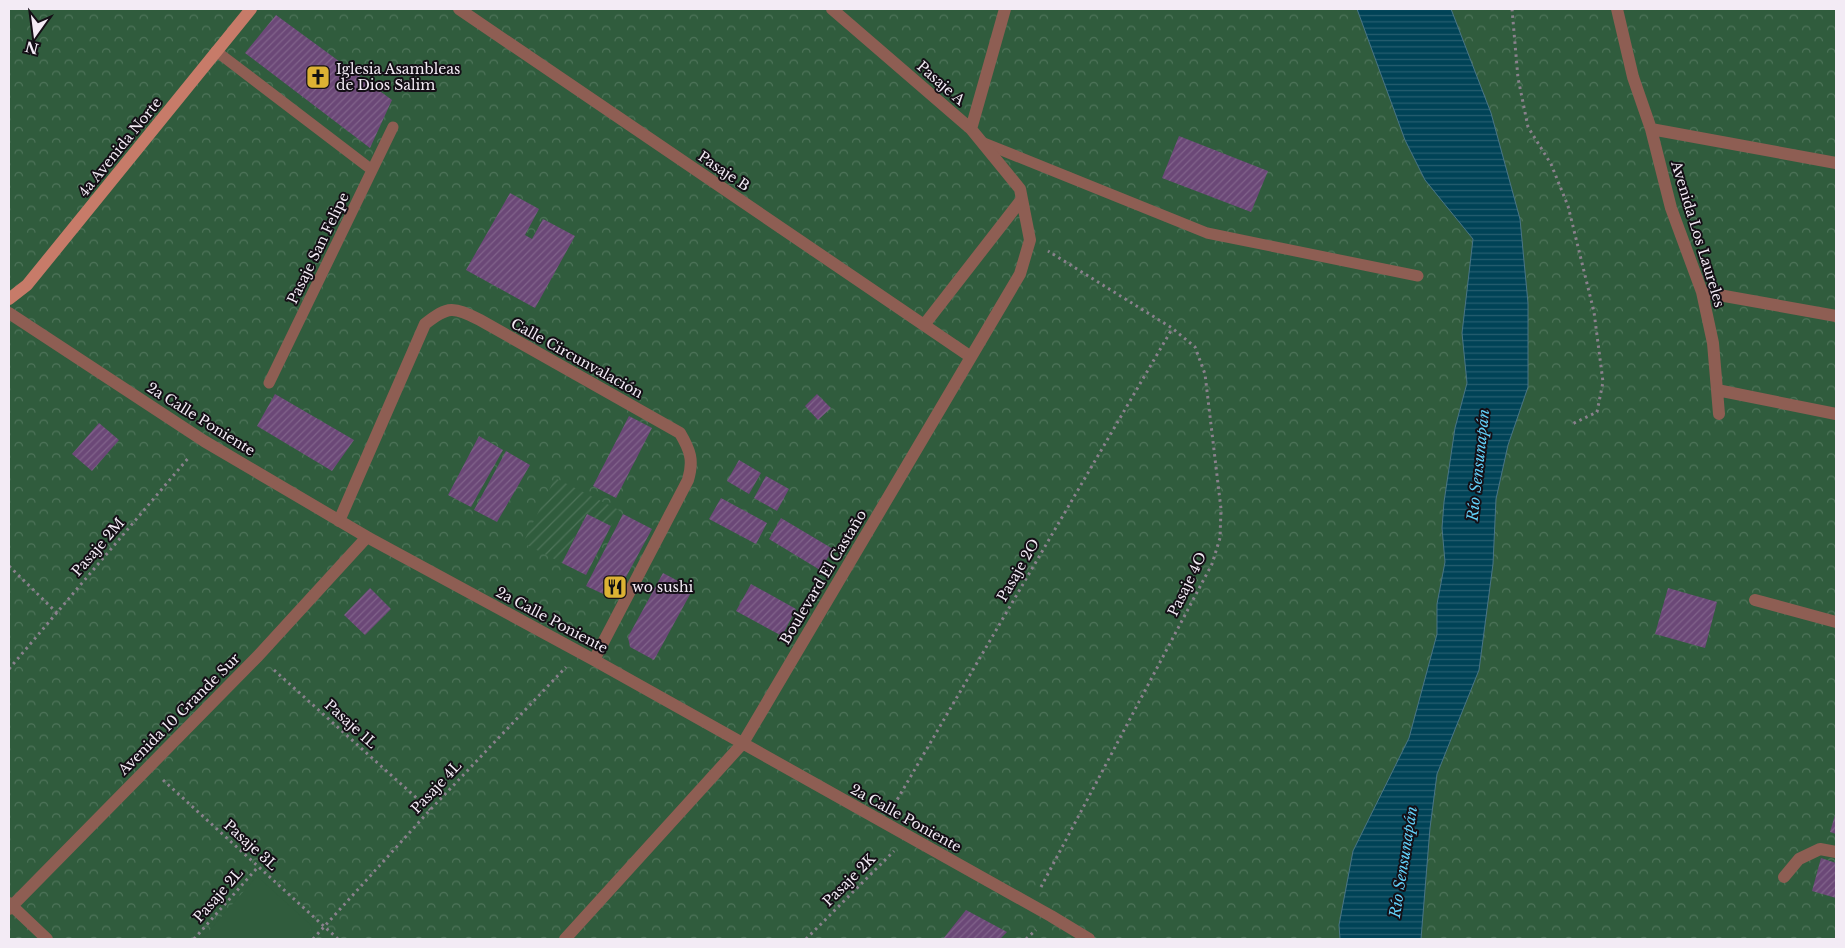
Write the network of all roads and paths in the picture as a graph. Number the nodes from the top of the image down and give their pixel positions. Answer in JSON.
{"nodes":[{"id":1,"x":250,"y":9,"type":"edge"},
{"id":2,"x":460,"y":9,"type":"edge"},
{"id":3,"x":832,"y":9,"type":"edge"},
{"id":4,"x":1005,"y":9,"type":"edge"},
{"id":5,"x":1512,"y":9,"type":"edge"},
{"id":6,"x":1617,"y":9,"type":"edge"},
{"id":7,"x":216,"y":51,"type":"junction"},
{"id":8,"x":393,"y":127,"type":"dead end"},
{"id":9,"x":971,"y":129,"type":"junction"},
{"id":10,"x":1651,"y":129,"type":"junction"},
{"id":11,"x":984,"y":143,"type":"junction"},
{"id":12,"x":1836,"y":163,"type":"edge"},
{"id":13,"x":372,"y":170,"type":"junction"},
{"id":14,"x":1021,"y":194,"type":"junction"},
{"id":15,"x":1030,"y":240,"type":"junction"},
{"id":16,"x":1418,"y":276,"type":"dead end"},
{"id":17,"x":1702,"y":292,"type":"junction"},
{"id":18,"x":9,"y":299,"type":"edge"},
{"id":19,"x":9,"y":313,"type":"edge"},
{"id":20,"x":1836,"y":316,"type":"edge"},
{"id":21,"x":924,"y":325,"type":"junction"},
{"id":22,"x":1172,"y":328,"type":"junction"},
{"id":23,"x":971,"y":357,"type":"junction"},
{"id":24,"x":270,"y":383,"type":"dead end"},
{"id":25,"x":1717,"y":390,"type":"junction"},
{"id":26,"x":1719,"y":414,"type":"dead end"},
{"id":27,"x":1836,"y":414,"type":"edge"},
{"id":28,"x":1570,"y":425,"type":"dead end"},
{"id":29,"x":204,"y":441,"type":"junction"},
{"id":30,"x":339,"y":521,"type":"junction"},
{"id":31,"x":367,"y":537,"type":"junction"},
{"id":32,"x":9,"y":566,"type":"edge"},
{"id":33,"x":1755,"y":600,"type":"dead end"},
{"id":34,"x":57,"y":613,"type":"junction"},
{"id":35,"x":1836,"y":622,"type":"edge"},
{"id":36,"x":579,"y":652,"type":"junction"},
{"id":37,"x":258,"y":656,"type":"junction"},
{"id":38,"x":594,"y":660,"type":"junction"},
{"id":39,"x":9,"y":669,"type":"edge"},
{"id":40,"x":743,"y":743,"type":"junction"},
{"id":41,"x":148,"y":767,"type":"junction"},
{"id":42,"x":430,"y":810,"type":"junction"},
{"id":43,"x":884,"y":823,"type":"junction"},
{"id":44,"x":909,"y":837,"type":"junction"},
{"id":45,"x":1836,"y":852,"type":"edge"},
{"id":46,"x":258,"y":867,"type":"junction"},
{"id":47,"x":1784,"y":877,"type":"dead end"},
{"id":48,"x":1032,"y":905,"type":"junction"},
{"id":49,"x":10,"y":906,"type":"edge"},
{"id":50,"x":324,"y":926,"type":"junction"},
{"id":51,"x":47,"y":939,"type":"edge"},
{"id":52,"x":194,"y":939,"type":"edge"},
{"id":53,"x":313,"y":939,"type":"edge"},
{"id":54,"x":338,"y":939,"type":"edge"},
{"id":55,"x":565,"y":939,"type":"edge"},
{"id":56,"x":806,"y":939,"type":"edge"},
{"id":57,"x":1089,"y":939,"type":"edge"}],
"edges":[{"from":1,"to":7,"type":"main road","name":"4a Avenida Norte"},
{"from":2,"to":21,"type":"street","name":"Pasaje B"},
{"from":3,"to":9,"type":"street","name":"Pasaje A"},
{"from":4,"to":9,"type":"street"},
{"from":5,"to":28,"type":"path"},
{"from":6,"to":10,"type":"street","name":"Avenida Los Laureles"},
{"from":7,"to":13,"type":"lane"},
{"from":7,"to":18,"type":"main road","name":"4a Avenida Norte"},
{"from":8,"to":13,"type":"lane","name":"Pasaje San Felipe"},
{"from":9,"to":11,"type":"street","name":"Pasaje A"},
{"from":10,"to":12,"type":"street"},
{"from":10,"to":17,"type":"street","name":"Avenida Los Laureles"},
{"from":11,"to":14,"type":"street","name":"Pasaje A"},
{"from":11,"to":16,"type":"lane"},
{"from":13,"to":24,"type":"lane","name":"Pasaje San Felipe"},
{"from":14,"to":15,"type":"street","name":"Boulevard El Castaño"},
{"from":14,"to":21,"type":"street"},
{"from":15,"to":22,"type":"path","name":"Pasaje 4O"},
{"from":15,"to":23,"type":"street","name":"Boulevard El Castaño"},
{"from":17,"to":20,"type":"street"},
{"from":17,"to":25,"type":"street","name":"Avenida Los Laureles"},
{"from":19,"to":29,"type":"street","name":"2a Calle Poniente"},
{"from":21,"to":23,"type":"street","name":"Pasaje B"},
{"from":22,"to":43,"type":"path","name":"Pasaje 2O"},
{"from":22,"to":48,"type":"path","name":"Pasaje 4O"},
{"from":23,"to":40,"type":"street","name":"Boulevard El Castaño"},
{"from":25,"to":26,"type":"street","name":"Avenida Los Laureles"},
{"from":25,"to":27,"type":"street"},
{"from":29,"to":30,"type":"street","name":"2a Calle Poniente"},
{"from":29,"to":34,"type":"path","name":"Pasaje 2M"},
{"from":30,"to":31,"type":"street","name":"2a Calle Poniente"},
{"from":30,"to":38,"type":"street","name":"Calle Circunvalación"},
{"from":31,"to":36,"type":"street","name":"2a Calle Poniente"},
{"from":31,"to":37,"type":"street","name":"Avenida 10 Grande Sur"},
{"from":32,"to":34,"type":"path"},
{"from":33,"to":35,"type":"street"},
{"from":34,"to":39,"type":"path","name":"Pasaje 2M"},
{"from":36,"to":38,"type":"street","name":"2a Calle Poniente"},
{"from":36,"to":42,"type":"path","name":"Pasaje 4L"},
{"from":37,"to":41,"type":"street","name":"Avenida 10 Grande Sur"},
{"from":37,"to":42,"type":"path","name":"Pasaje 1L"},
{"from":38,"to":40,"type":"street","name":"2a Calle Poniente"},
{"from":40,"to":43,"type":"street","name":"2a Calle Poniente"},
{"from":40,"to":55,"type":"street","name":"Boulevard El Castaño"},
{"from":41,"to":46,"type":"path","name":"Pasaje 3L"},
{"from":41,"to":49,"type":"street","name":"Avenida 10 Grande Sur"},
{"from":42,"to":50,"type":"path","name":"Pasaje 4L"},
{"from":43,"to":44,"type":"street","name":"2a Calle Poniente"},
{"from":44,"to":48,"type":"street","name":"2a Calle Poniente"},
{"from":44,"to":56,"type":"path","name":"Pasaje 2K"},
{"from":45,"to":47,"type":"street"},
{"from":46,"to":50,"type":"path","name":"Pasaje 3L"},
{"from":46,"to":52,"type":"path","name":"Pasaje 2L"},
{"from":48,"to":57,"type":"street","name":"2a Calle Poniente"},
{"from":49,"to":51,"type":"street"},
{"from":50,"to":53,"type":"path","name":"Pasaje 4L"},
{"from":50,"to":54,"type":"path","name":"Pasaje 3L"}]}
